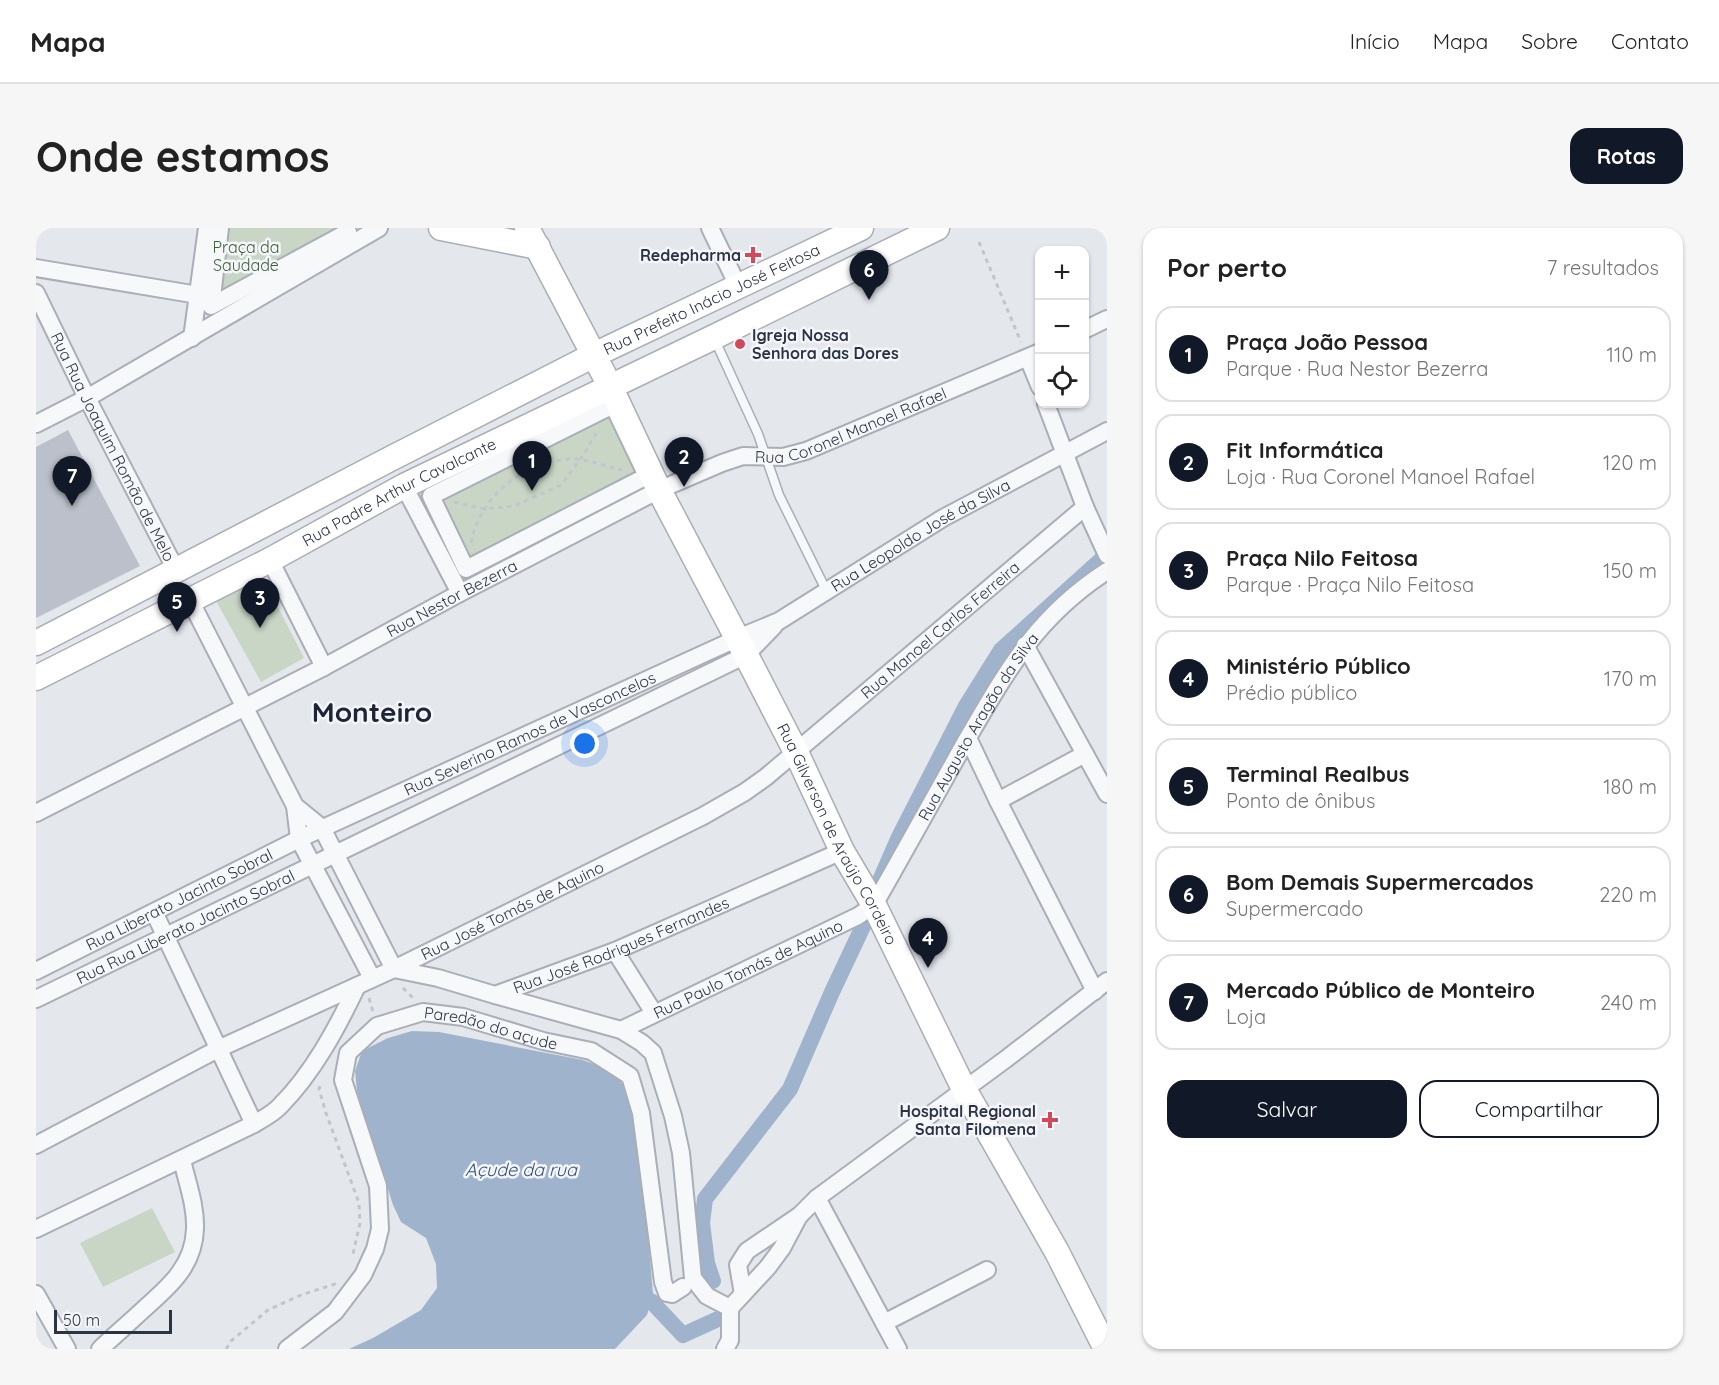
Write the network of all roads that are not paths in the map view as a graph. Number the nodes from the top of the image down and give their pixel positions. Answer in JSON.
{"nodes":[{"id":1,"x":207,"y":228,"type":"edge"},
{"id":2,"x":220,"y":228,"type":"edge"},
{"id":3,"x":346,"y":228,"type":"edge"},
{"id":4,"x":380,"y":228,"type":"edge"},
{"id":5,"x":441,"y":228,"type":"edge"},
{"id":6,"x":710,"y":228,"type":"edge"},
{"id":7,"x":937,"y":228,"type":"edge"},
{"id":8,"x":856,"y":230,"type":"edge"},
{"id":9,"x":525,"y":236,"type":"edge"},
{"id":10,"x":866,"y":262,"type":"junction"},
{"id":11,"x":36,"y":268,"type":"edge"},
{"id":12,"x":738,"y":286,"type":"junction"},
{"id":13,"x":36,"y":293,"type":"edge"},
{"id":14,"x":198,"y":295,"type":"junction"},
{"id":15,"x":1107,"y":319,"type":"edge"},
{"id":16,"x":1089,"y":328,"type":"edge"},
{"id":17,"x":714,"y":337,"type":"junction"},
{"id":18,"x":192,"y":338,"type":"junction"},
{"id":19,"x":594,"y":355,"type":"junction"},
{"id":20,"x":1034,"y":355,"type":"edge"},
{"id":21,"x":611,"y":395,"type":"junction"},
{"id":22,"x":87,"y":398,"type":"junction"},
{"id":23,"x":1048,"y":408,"type":"edge"},
{"id":24,"x":36,"y":424,"type":"edge"},
{"id":25,"x":1107,"y":431,"type":"edge"},
{"id":26,"x":1065,"y":453,"type":"junction"},
{"id":27,"x":767,"y":456,"type":"junction"},
{"id":28,"x":653,"y":483,"type":"junction"},
{"id":29,"x":404,"y":486,"type":"junction"},
{"id":30,"x":1085,"y":507,"type":"junction"},
{"id":31,"x":1107,"y":555,"type":"edge"},
{"id":32,"x":270,"y":560,"type":"junction"},
{"id":33,"x":176,"y":570,"type":"junction"},
{"id":34,"x":1107,"y":571,"type":"edge"},
{"id":35,"x":826,"y":590,"type":"junction"},
{"id":36,"x":460,"y":593,"type":"junction"},
{"id":37,"x":190,"y":600,"type":"junction"},
{"id":38,"x":36,"y":643,"type":"edge"},
{"id":39,"x":1025,"y":645,"type":"junction"},
{"id":40,"x":742,"y":646,"type":"junction"},
{"id":41,"x":324,"y":667,"type":"junction"},
{"id":42,"x":38,"y":674,"type":"edge"},
{"id":43,"x":245,"y":708,"type":"junction"},
{"id":44,"x":968,"y":738,"type":"junction"},
{"id":45,"x":795,"y":752,"type":"junction"},
{"id":46,"x":1084,"y":754,"type":"junction"},
{"id":47,"x":430,"y":780,"type":"junction"},
{"id":48,"x":1107,"y":794,"type":"edge"},
{"id":49,"x":998,"y":801,"type":"junction"},
{"id":50,"x":441,"y":802,"type":"junction"},
{"id":51,"x":295,"y":806,"type":"junction"},
{"id":52,"x":36,"y":813,"type":"edge"},
{"id":53,"x":322,"y":828,"type":"junction"},
{"id":54,"x":298,"y":839,"type":"junction"},
{"id":55,"x":842,"y":850,"type":"junction"},
{"id":56,"x":336,"y":854,"type":"junction"},
{"id":57,"x":311,"y":865,"type":"junction"},
{"id":58,"x":874,"y":905,"type":"junction"},
{"id":59,"x":154,"y":912,"type":"junction"},
{"id":60,"x":165,"y":935,"type":"junction"},
{"id":61,"x":615,"y":951,"type":"junction"},
{"id":62,"x":392,"y":969,"type":"junction"},
{"id":63,"x":36,"y":971,"type":"edge"},
{"id":64,"x":364,"y":982,"type":"junction"},
{"id":65,"x":1101,"y":986,"type":"edge"},
{"id":66,"x":495,"y":995,"type":"junction"},
{"id":67,"x":36,"y":999,"type":"edge"},
{"id":68,"x":654,"y":1013,"type":"junction"},
{"id":69,"x":621,"y":1030,"type":"junction"},
{"id":70,"x":218,"y":1050,"type":"junction"},
{"id":71,"x":964,"y":1089,"type":"junction"},
{"id":72,"x":254,"y":1124,"type":"junction"},
{"id":73,"x":36,"y":1145,"type":"edge"},
{"id":74,"x":182,"y":1160,"type":"junction"},
{"id":75,"x":817,"y":1198,"type":"junction"},
{"id":76,"x":800,"y":1215,"type":"junction"},
{"id":77,"x":38,"y":1224,"type":"edge"},
{"id":78,"x":987,"y":1270,"type":"dead end"},
{"id":79,"x":682,"y":1287,"type":"dead end"},
{"id":80,"x":36,"y":1294,"type":"edge"},
{"id":81,"x":743,"y":1294,"type":"junction"},
{"id":82,"x":730,"y":1308,"type":"junction"},
{"id":83,"x":884,"y":1323,"type":"junction"},
{"id":84,"x":731,"y":1346,"type":"edge"},
{"id":85,"x":67,"y":1349,"type":"edge"},
{"id":86,"x":100,"y":1349,"type":"edge"},
{"id":87,"x":287,"y":1349,"type":"edge"},
{"id":88,"x":898,"y":1349,"type":"edge"},
{"id":89,"x":1106,"y":1349,"type":"edge"}],
"edges":[{"from":1,"to":14,"type":"street"},
{"from":2,"to":3,"type":"street"},
{"from":4,"to":18,"type":"street"},
{"from":5,"to":9,"type":"main road"},
{"from":6,"to":12,"type":"street"},
{"from":7,"to":10,"type":"main road","name":"Rua Prefeito Inácio José Feitosa"},
{"from":8,"to":10,"type":"main road"},
{"from":8,"to":12,"type":"main road","name":"Rua Prefeito Inácio José Feitosa"},
{"from":9,"to":19,"type":"main road","name":"Rua Gilverson de Araújo Cordeiro"},
{"from":10,"to":17,"type":"main road","name":"Rua Prefeito Inácio José Feitosa"},
{"from":11,"to":14,"type":"street"},
{"from":12,"to":19,"type":"main road","name":"Rua Prefeito Inácio José Feitosa"},
{"from":13,"to":22,"type":"street","name":"Rua Rua Joaquim Romão de Melo"},
{"from":14,"to":18,"type":"street"},
{"from":15,"to":16,"type":"street"},
{"from":17,"to":21,"type":"main road","name":"Rua Prefeito Inácio José Feitosa"},
{"from":17,"to":27,"type":"lane"},
{"from":18,"to":22,"type":"street"},
{"from":19,"to":21,"type":"main road","name":"Rua Gilverson de Araújo Cordeiro"},
{"from":19,"to":33,"type":"main road","name":"Rua Padre Arthur Cavalcante"},
{"from":20,"to":27,"type":"street","name":"Rua Coronel Manoel Rafael"},
{"from":21,"to":28,"type":"main road","name":"Rua Gilverson de Araújo Cordeiro"},
{"from":21,"to":28,"type":"street"},
{"from":21,"to":29,"type":"main road","name":"Rua Padre Arthur Cavalcante"},
{"from":22,"to":24,"type":"street"},
{"from":22,"to":33,"type":"street","name":"Rua Rua Joaquim Romão de Melo"},
{"from":23,"to":26,"type":"street"},
{"from":25,"to":26,"type":"street","name":"Rua Leopoldo José da Silva"},
{"from":26,"to":30,"type":"street"},
{"from":26,"to":35,"type":"street","name":"Rua Leopoldo José da Silva"},
{"from":27,"to":28,"type":"street","name":"Rua Coronel Manoel Rafael"},
{"from":27,"to":35,"type":"lane"},
{"from":28,"to":36,"type":"street","name":"Rua Nestor Bezerra"},
{"from":28,"to":40,"type":"main road","name":"Rua Gilverson de Araújo Cordeiro"},
{"from":29,"to":32,"type":"main road","name":"Rua Padre Arthur Cavalcante"},
{"from":29,"to":36,"type":"street"},
{"from":30,"to":31,"type":"street"},
{"from":30,"to":45,"type":"street","name":"Rua Manoel Carlos Ferreira"},
{"from":32,"to":37,"type":"main road","name":"Rua Padre Arthur Cavalcante"},
{"from":32,"to":41,"type":"street"},
{"from":33,"to":38,"type":"main road","name":"Rua Padre Arthur Cavalcante"},
{"from":34,"to":39,"type":"street","name":"Rua Augusto Aragão da Silva"},
{"from":35,"to":40,"type":"street","name":"Rua Leopoldo José da Silva"},
{"from":36,"to":41,"type":"street","name":"Rua Nestor Bezerra"},
{"from":37,"to":42,"type":"main road","name":"Rua Padre Arthur Cavalcante"},
{"from":37,"to":43,"type":"street"},
{"from":39,"to":44,"type":"street","name":"Rua Augusto Aragão da Silva"},
{"from":39,"to":46,"type":"street"},
{"from":40,"to":45,"type":"main road","name":"Rua Gilverson de Araújo Cordeiro"},
{"from":40,"to":47,"type":"street","name":"Rua Severino Ramos de Vasconcelos"},
{"from":40,"to":50,"type":"street","name":"Rua Severino Ramos de Vasconcelos"},
{"from":41,"to":43,"type":"street","name":"Rua Nestor Bezerra"},
{"from":43,"to":51,"type":"street"},
{"from":43,"to":52,"type":"street","name":"Rua Nestor Bezerra"},
{"from":44,"to":49,"type":"street"},
{"from":44,"to":58,"type":"street","name":"Rua Augusto Aragão da Silva"},
{"from":45,"to":55,"type":"main road","name":"Rua Gilverson de Araújo Cordeiro"},
{"from":45,"to":62,"type":"street","name":"Rua José Tomás de Aquino"},
{"from":46,"to":48,"type":"street"},
{"from":46,"to":49,"type":"street"},
{"from":47,"to":50,"type":"street"},
{"from":47,"to":53,"type":"street","name":"Rua Severino Ramos de Vasconcelos"},
{"from":49,"to":65,"type":"street"},
{"from":50,"to":56,"type":"street","name":"Rua Severino Ramos de Vasconcelos"},
{"from":51,"to":53,"type":"street"},
{"from":51,"to":54,"type":"street"},
{"from":53,"to":54,"type":"street","name":"Rua Liberato Jacinto Sobral"},
{"from":53,"to":56,"type":"street"},
{"from":54,"to":57,"type":"street"},
{"from":54,"to":59,"type":"street","name":"Rua Liberato Jacinto Sobral"},
{"from":55,"to":58,"type":"main road","name":"Rua Gilverson de Araújo Cordeiro"},
{"from":55,"to":61,"type":"street","name":"Rua José Rodrigues Fernandes"},
{"from":56,"to":57,"type":"street","name":"Rua Rua Liberato Jacinto Sobral"},
{"from":56,"to":62,"type":"street"},
{"from":57,"to":60,"type":"street","name":"Rua Rua Liberato Jacinto Sobral"},
{"from":57,"to":64,"type":"street"},
{"from":58,"to":68,"type":"street","name":"Rua Paulo Tomás de Aquino"},
{"from":58,"to":71,"type":"main road","name":"Rua Gilverson de Araújo Cordeiro"},
{"from":59,"to":60,"type":"street"},
{"from":59,"to":63,"type":"street","name":"Rua Liberato Jacinto Sobral"},
{"from":60,"to":67,"type":"street","name":"Rua Rua Liberato Jacinto Sobral"},
{"from":60,"to":70,"type":"street"},
{"from":61,"to":66,"type":"street","name":"Rua José Rodrigues Fernandes"},
{"from":61,"to":68,"type":"street"},
{"from":62,"to":64,"type":"street","name":"Rua José Tomás de Aquino"},
{"from":62,"to":66,"type":"street","name":"Rua José Rodrigues Fernandes"},
{"from":64,"to":70,"type":"street","name":"Rua José Tomás de Aquino"},
{"from":64,"to":72,"type":"street"},
{"from":65,"to":71,"type":"street"},
{"from":66,"to":69,"type":"street"},
{"from":68,"to":69,"type":"street","name":"Rua Paulo Tomás de Aquino"},
{"from":69,"to":82,"type":"street"},
{"from":70,"to":72,"type":"street"},
{"from":70,"to":73,"type":"street"},
{"from":71,"to":75,"type":"street"},
{"from":71,"to":89,"type":"main road","name":"Rua Gilverson de Araújo Cordeiro"},
{"from":72,"to":74,"type":"street"},
{"from":74,"to":77,"type":"street"},
{"from":74,"to":86,"type":"street"},
{"from":75,"to":76,"type":"street"},
{"from":75,"to":83,"type":"street"},
{"from":76,"to":81,"type":"street"},
{"from":76,"to":81,"type":"street"},
{"from":78,"to":83,"type":"street"},
{"from":79,"to":87,"type":"street","name":"Paredão do açude"},
{"from":80,"to":85,"type":"street"},
{"from":81,"to":82,"type":"street"},
{"from":82,"to":84,"type":"street"},
{"from":83,"to":88,"type":"street"}]}
